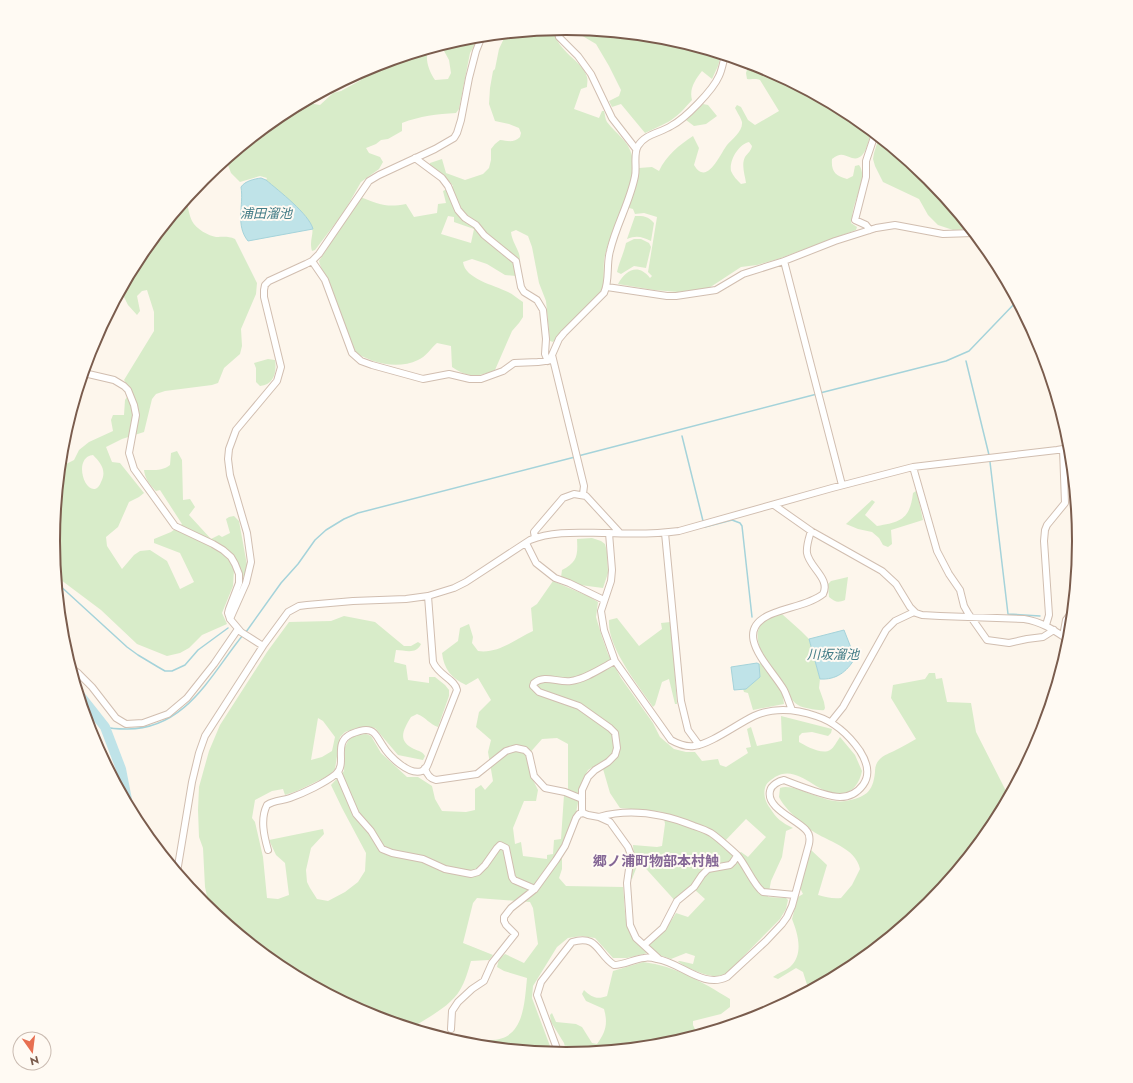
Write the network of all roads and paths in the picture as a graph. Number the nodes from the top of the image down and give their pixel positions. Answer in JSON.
{"nodes":[{"id":1,"x":559,"y":35,"type":"edge"},
{"id":2,"x":479,"y":43,"type":"edge"},
{"id":3,"x":724,"y":60,"type":"edge"},
{"id":4,"x":873,"y":139,"type":"edge"},
{"id":5,"x":636,"y":149,"type":"junction"},
{"id":6,"x":416,"y":158,"type":"junction"},
{"id":7,"x":870,"y":230,"type":"junction"},
{"id":8,"x":968,"y":233,"type":"edge"},
{"id":9,"x":312,"y":261,"type":"junction"},
{"id":10,"x":784,"y":261,"type":"junction"},
{"id":11,"x":607,"y":287,"type":"junction"},
{"id":12,"x":550,"y":360,"type":"junction"},
{"id":13,"x":89,"y":374,"type":"edge"},
{"id":14,"x":1063,"y":448,"type":"joint"},
{"id":15,"x":913,"y":467,"type":"junction"},
{"id":16,"x":842,"y":485,"type":"junction"},
{"id":17,"x":583,"y":494,"type":"junction"},
{"id":18,"x":774,"y":505,"type":"junction"},
{"id":19,"x":811,"y":531,"type":"junction"},
{"id":20,"x":609,"y":533,"type":"junction"},
{"id":21,"x":620,"y":533,"type":"junction"},
{"id":22,"x":665,"y":533,"type":"junction"},
{"id":23,"x":535,"y":538,"type":"junction"},
{"id":24,"x":526,"y":543,"type":"junction"},
{"id":25,"x":428,"y":596,"type":"junction"},
{"id":26,"x":604,"y":600,"type":"junction"},
{"id":27,"x":914,"y":612,"type":"junction"},
{"id":28,"x":970,"y":617,"type":"junction"},
{"id":29,"x":230,"y":619,"type":"junction"},
{"id":30,"x":1067,"y":619,"type":"edge"},
{"id":31,"x":1046,"y":625,"type":"junction"},
{"id":32,"x":240,"y":630,"type":"junction"},
{"id":33,"x":1054,"y":630,"type":"junction"},
{"id":34,"x":1063,"y":636,"type":"joint"},
{"id":35,"x":263,"y":646,"type":"junction"},
{"id":36,"x":615,"y":661,"type":"junction"},
{"id":37,"x":79,"y":678,"type":"edge"},
{"id":38,"x":792,"y":710,"type":"junction"},
{"id":39,"x":831,"y":722,"type":"junction"},
{"id":40,"x":699,"y":745,"type":"junction"},
{"id":41,"x":425,"y":768,"type":"junction"},
{"id":42,"x":338,"y":772,"type":"junction"},
{"id":43,"x":582,"y":799,"type":"junction"},
{"id":44,"x":583,"y":813,"type":"junction"},
{"id":45,"x":598,"y":817,"type":"junction"},
{"id":46,"x":268,"y":850,"type":"dead end"},
{"id":47,"x":738,"y":856,"type":"junction"},
{"id":48,"x":178,"y":866,"type":"edge"},
{"id":49,"x":535,"y":889,"type":"junction"},
{"id":50,"x":795,"y":895,"type":"junction"},
{"id":51,"x":644,"y":945,"type":"junction"},
{"id":52,"x":659,"y":959,"type":"junction"},
{"id":53,"x":451,"y":1029,"type":"dead end"},
{"id":54,"x":557,"y":1048,"type":"edge"}],
"edges":[{"from":1,"to":5,"type":"street"},
{"from":2,"to":6,"type":"street"},
{"from":3,"to":5,"type":"street"},
{"from":4,"to":7,"type":"street"},
{"from":5,"to":11,"type":"street"},
{"from":6,"to":9,"type":"street"},
{"from":6,"to":12,"type":"street"},
{"from":7,"to":8,"type":"street"},
{"from":7,"to":10,"type":"street"},
{"from":9,"to":12,"type":"street"},
{"from":9,"to":29,"type":"street"},
{"from":10,"to":11,"type":"street"},
{"from":10,"to":16,"type":"street"},
{"from":11,"to":12,"type":"street"},
{"from":12,"to":17,"type":"street"},
{"from":13,"to":29,"type":"street"},
{"from":14,"to":15,"type":"street"},
{"from":14,"to":31,"type":"street"},
{"from":15,"to":16,"type":"street"},
{"from":15,"to":28,"type":"street"},
{"from":16,"to":18,"type":"street"},
{"from":17,"to":21,"type":"street"},
{"from":17,"to":23,"type":"street"},
{"from":18,"to":19,"type":"street"},
{"from":18,"to":22,"type":"street"},
{"from":19,"to":27,"type":"street"},
{"from":19,"to":38,"type":"street"},
{"from":20,"to":21,"type":"street"},
{"from":20,"to":23,"type":"street"},
{"from":20,"to":26,"type":"street"},
{"from":21,"to":22,"type":"street"},
{"from":22,"to":40,"type":"street"},
{"from":23,"to":24,"type":"street"},
{"from":24,"to":25,"type":"street"},
{"from":24,"to":26,"type":"street"},
{"from":25,"to":35,"type":"street"},
{"from":25,"to":41,"type":"street"},
{"from":26,"to":36,"type":"street"},
{"from":27,"to":28,"type":"street"},
{"from":27,"to":39,"type":"street"},
{"from":28,"to":31,"type":"street"},
{"from":28,"to":33,"type":"street"},
{"from":29,"to":32,"type":"street"},
{"from":30,"to":34,"type":"street"},
{"from":31,"to":33,"type":"street"},
{"from":32,"to":35,"type":"street"},
{"from":32,"to":37,"type":"street"},
{"from":33,"to":34,"type":"street"},
{"from":35,"to":48,"type":"street"},
{"from":36,"to":40,"type":"street"},
{"from":36,"to":43,"type":"street"},
{"from":38,"to":39,"type":"street"},
{"from":38,"to":40,"type":"street"},
{"from":39,"to":50,"type":"street"},
{"from":41,"to":42,"type":"street"},
{"from":41,"to":43,"type":"street"},
{"from":42,"to":46,"type":"street"},
{"from":42,"to":49,"type":"street"},
{"from":43,"to":44,"type":"street"},
{"from":44,"to":45,"type":"street"},
{"from":44,"to":49,"type":"street"},
{"from":45,"to":47,"type":"street"},
{"from":45,"to":51,"type":"street"},
{"from":47,"to":50,"type":"street"},
{"from":47,"to":51,"type":"street"},
{"from":49,"to":53,"type":"street"},
{"from":50,"to":52,"type":"street"},
{"from":51,"to":52,"type":"street"},
{"from":52,"to":54,"type":"street"}]}
